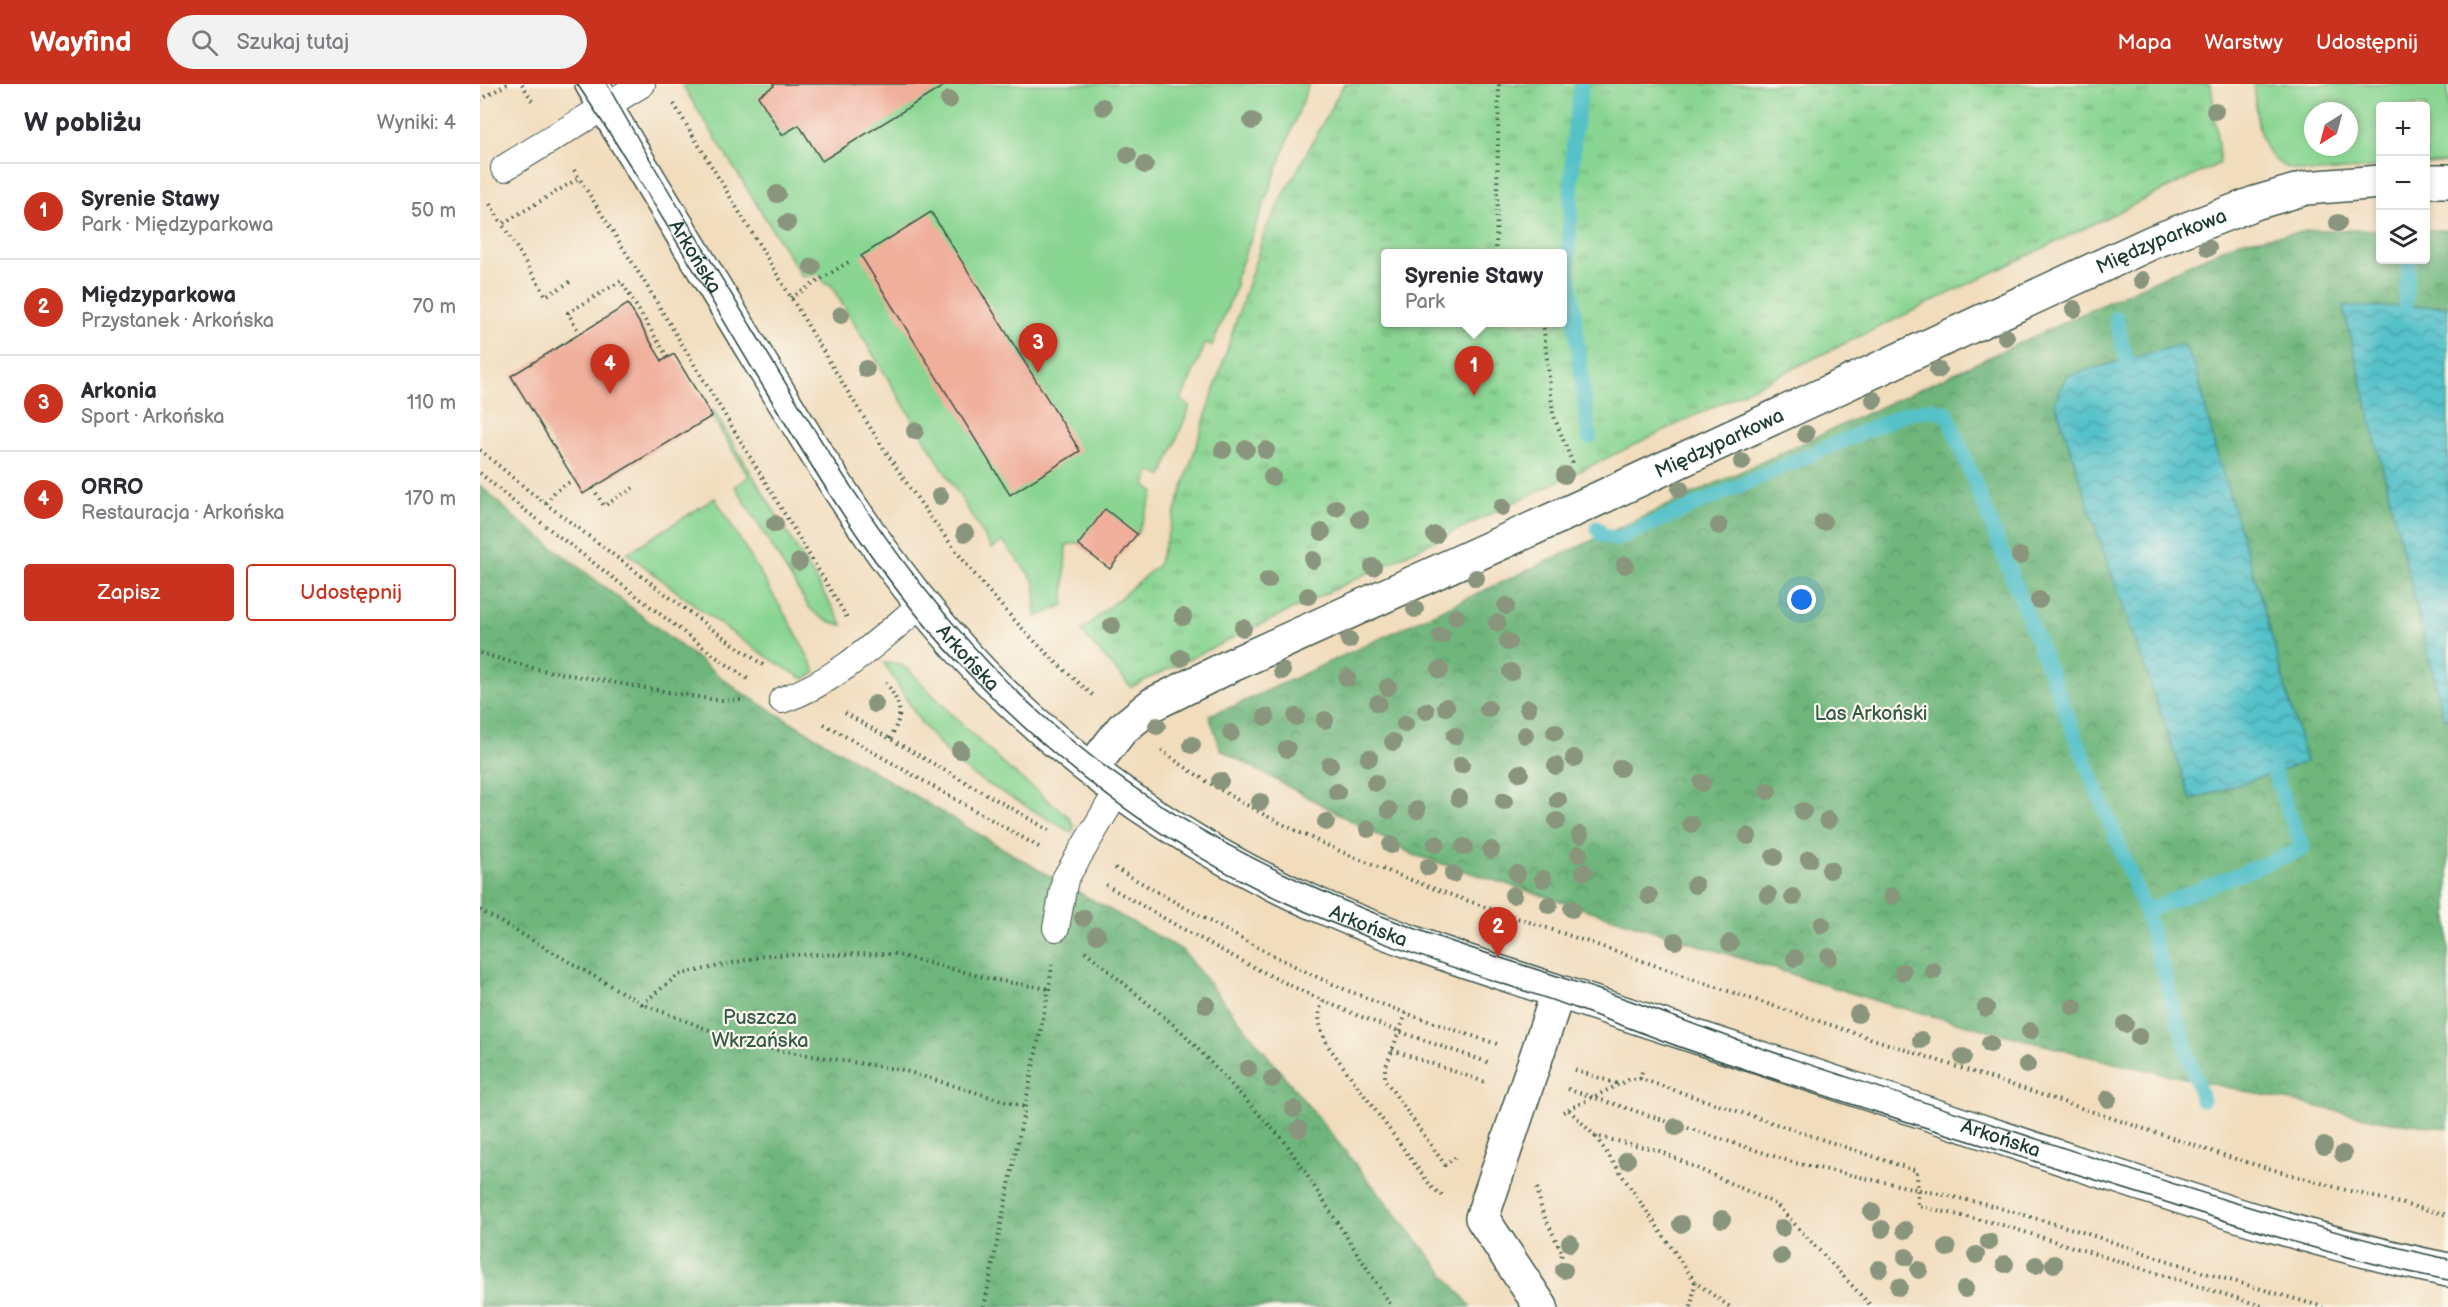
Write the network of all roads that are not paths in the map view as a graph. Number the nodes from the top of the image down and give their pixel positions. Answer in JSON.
{"nodes":[{"id":1,"x":642,"y":84,"type":"edge"},
{"id":2,"x":599,"y":95,"type":"edge"},
{"id":3,"x":504,"y":168,"type":"dead end"},
{"id":4,"x":2430,"y":181,"type":"edge"},
{"id":5,"x":2448,"y":181,"type":"edge"},
{"id":6,"x":2376,"y":182,"type":"edge"},
{"id":7,"x":922,"y":604,"type":"junction"},
{"id":8,"x":782,"y":700,"type":"road end"},
{"id":9,"x":1091,"y":769,"type":"junction"},
{"id":10,"x":1118,"y":790,"type":"junction"},
{"id":11,"x":1056,"y":928,"type":"road end"},
{"id":12,"x":1558,"y":992,"type":"junction"},
{"id":13,"x":2448,"y":1269,"type":"edge"},
{"id":14,"x":1541,"y":1307,"type":"edge"}],
"edges":[{"from":1,"to":2,"type":"lane"},
{"from":2,"to":3,"type":"lane"},
{"from":2,"to":7,"type":"street","name":"Arkońska"},
{"from":4,"to":5,"type":"street"},
{"from":6,"to":9,"type":"street","name":"Międzyparkowa"},
{"from":7,"to":8,"type":"lane"},
{"from":7,"to":9,"type":"street","name":"Arkońska"},
{"from":9,"to":10,"type":"street","name":"Arkońska"},
{"from":10,"to":11,"type":"lane"},
{"from":10,"to":12,"type":"street","name":"Arkońska"},
{"from":12,"to":13,"type":"street","name":"Arkońska"},
{"from":12,"to":14,"type":"street"}]}
